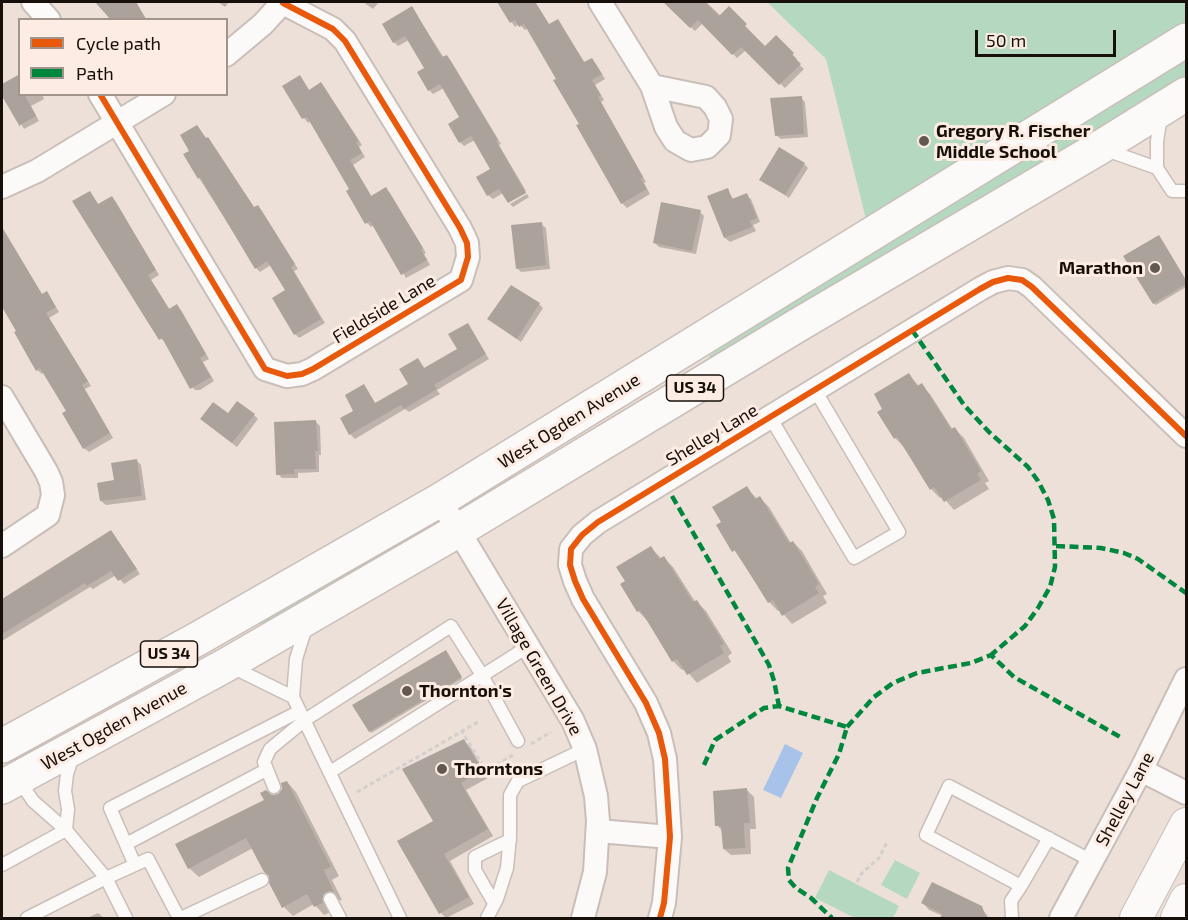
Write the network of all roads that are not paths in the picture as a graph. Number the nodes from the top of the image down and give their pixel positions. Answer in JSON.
{"nodes":[{"id":1,"x":33,"y":2,"type":"edge"},
{"id":2,"x":283,"y":2,"type":"edge"},
{"id":3,"x":600,"y":2,"type":"edge"},
{"id":4,"x":47,"y":18,"type":"edge"},
{"id":5,"x":1186,"y":40,"type":"edge"},
{"id":6,"x":228,"y":53,"type":"edge"},
{"id":7,"x":652,"y":86,"type":"dead end"},
{"id":8,"x":101,"y":96,"type":"edge"},
{"id":9,"x":161,"y":96,"type":"edge"},
{"id":10,"x":1175,"y":102,"type":"edge"},
{"id":11,"x":117,"y":123,"type":"junction"},
{"id":12,"x":1100,"y":148,"type":"junction"},
{"id":13,"x":1156,"y":168,"type":"junction"},
{"id":14,"x":2,"y":187,"type":"edge"},
{"id":15,"x":1186,"y":191,"type":"edge"},
{"id":16,"x":814,"y":390,"type":"junction"},
{"id":17,"x":2,"y":397,"type":"edge"},
{"id":18,"x":770,"y":417,"type":"junction"},
{"id":19,"x":1186,"y":436,"type":"edge"},
{"id":20,"x":440,"y":500,"type":"junction"},
{"id":21,"x":459,"y":530,"type":"junction"},
{"id":22,"x":2,"y":546,"type":"edge"},
{"id":23,"x":310,"y":617,"type":"junction"},
{"id":24,"x":529,"y":646,"type":"junction"},
{"id":25,"x":226,"y":664,"type":"junction"},
{"id":26,"x":482,"y":675,"type":"junction"},
{"id":27,"x":1186,"y":679,"type":"edge"},
{"id":28,"x":293,"y":697,"type":"junction"},
{"id":29,"x":302,"y":716,"type":"junction"},
{"id":30,"x":518,"y":741,"type":"dead end"},
{"id":31,"x":7,"y":742,"type":"edge"},
{"id":32,"x":76,"y":746,"type":"junction"},
{"id":33,"x":585,"y":750,"type":"junction"},
{"id":34,"x":266,"y":770,"type":"junction"},
{"id":35,"x":1141,"y":770,"type":"junction"},
{"id":36,"x":330,"y":772,"type":"junction"},
{"id":37,"x":10,"y":783,"type":"edge"},
{"id":38,"x":274,"y":787,"type":"dead end"},
{"id":39,"x":1186,"y":793,"type":"edge"},
{"id":40,"x":1186,"y":824,"type":"edge"},
{"id":41,"x":66,"y":831,"type":"junction"},
{"id":42,"x":598,"y":831,"type":"junction"},
{"id":43,"x":670,"y":837,"type":"junction"},
{"id":44,"x":1049,"y":838,"type":"junction"},
{"id":45,"x":510,"y":840,"type":"junction"},
{"id":46,"x":126,"y":844,"type":"junction"},
{"id":47,"x":1092,"y":861,"type":"junction"},
{"id":48,"x":2,"y":865,"type":"edge"},
{"id":49,"x":135,"y":865,"type":"junction"},
{"id":50,"x":106,"y":878,"type":"junction"},
{"id":51,"x":262,"y":880,"type":"dead end"},
{"id":52,"x":1021,"y":886,"type":"junction"},
{"id":53,"x":330,"y":899,"type":"dead end"},
{"id":54,"x":1186,"y":900,"type":"edge"},
{"id":55,"x":494,"y":903,"type":"junction"},
{"id":56,"x":27,"y":918,"type":"edge"},
{"id":57,"x":126,"y":918,"type":"edge"},
{"id":58,"x":180,"y":918,"type":"edge"},
{"id":59,"x":340,"y":918,"type":"edge"},
{"id":60,"x":400,"y":918,"type":"edge"},
{"id":61,"x":486,"y":918,"type":"edge"},
{"id":62,"x":583,"y":918,"type":"edge"},
{"id":63,"x":660,"y":918,"type":"edge"},
{"id":64,"x":1012,"y":918,"type":"edge"},
{"id":65,"x":1061,"y":918,"type":"edge"},
{"id":66,"x":1136,"y":918,"type":"edge"},
{"id":67,"x":1177,"y":918,"type":"edge"}],
"edges":[{"from":1,"to":4,"type":"street"},
{"from":2,"to":6,"type":"street"},
{"from":2,"to":11,"type":"street","name":"Fieldside Lane"},
{"from":3,"to":7,"type":"street"},
{"from":5,"to":20,"type":"main road","name":"West Ogden Avenue","number":"US 34"},
{"from":8,"to":11,"type":"street"},
{"from":9,"to":11,"type":"street"},
{"from":10,"to":12,"type":"main road","name":"West Ogden Avenue","number":"US 34"},
{"from":10,"to":13,"type":"lane"},
{"from":11,"to":14,"type":"street"},
{"from":12,"to":13,"type":"lane"},
{"from":12,"to":21,"type":"main road","name":"West Ogden Avenue","number":"US 34"},
{"from":13,"to":15,"type":"lane"},
{"from":16,"to":18,"type":"street","name":"Shelley Lane"},
{"from":16,"to":18,"type":"lane"},
{"from":16,"to":19,"type":"street","name":"Shelley Lane"},
{"from":17,"to":22,"type":"street"},
{"from":18,"to":43,"type":"street","name":"Shelley Lane"},
{"from":20,"to":21,"type":"street","name":"Village Green Drive"},
{"from":20,"to":31,"type":"main road","name":"West Ogden Avenue","number":"US 34"},
{"from":21,"to":23,"type":"main road","name":"West Ogden Avenue","number":"US 34"},
{"from":21,"to":24,"type":"street","name":"Village Green Drive"},
{"from":23,"to":25,"type":"main road","name":"West Ogden Avenue","number":"US 34"},
{"from":23,"to":28,"type":"lane"},
{"from":24,"to":26,"type":"lane"},
{"from":24,"to":33,"type":"street","name":"Village Green Drive"},
{"from":25,"to":28,"type":"lane"},
{"from":25,"to":32,"type":"main road","name":"West Ogden Avenue","number":"US 34"},
{"from":26,"to":29,"type":"lane"},
{"from":26,"to":30,"type":"lane"},
{"from":26,"to":36,"type":"lane"},
{"from":27,"to":35,"type":"street","name":"Shelley Lane"},
{"from":28,"to":29,"type":"lane"},
{"from":29,"to":34,"type":"lane"},
{"from":29,"to":36,"type":"lane"},
{"from":29,"to":46,"type":"lane"},
{"from":31,"to":37,"type":"main road"},
{"from":32,"to":37,"type":"main road","name":"West Ogden Avenue","number":"US 34"},
{"from":32,"to":41,"type":"lane"},
{"from":33,"to":42,"type":"street","name":"Village Green Drive"},
{"from":33,"to":45,"type":"lane"},
{"from":34,"to":38,"type":"lane"},
{"from":34,"to":46,"type":"lane"},
{"from":35,"to":39,"type":"street"},
{"from":35,"to":47,"type":"street","name":"Shelley Lane"},
{"from":36,"to":60,"type":"lane"},
{"from":37,"to":41,"type":"lane"},
{"from":40,"to":66,"type":"main road"},
{"from":41,"to":48,"type":"lane"},
{"from":41,"to":50,"type":"lane"},
{"from":42,"to":43,"type":"street"},
{"from":42,"to":62,"type":"street","name":"Village Green Drive"},
{"from":43,"to":63,"type":"street","name":"Shelley Lane"},
{"from":44,"to":47,"type":"lane"},
{"from":44,"to":52,"type":"lane"},
{"from":44,"to":52,"type":"lane"},
{"from":45,"to":55,"type":"lane"},
{"from":45,"to":55,"type":"lane"},
{"from":46,"to":49,"type":"lane"},
{"from":47,"to":65,"type":"street","name":"Shelley Lane"},
{"from":49,"to":50,"type":"lane"},
{"from":49,"to":58,"type":"lane"},
{"from":50,"to":56,"type":"lane"},
{"from":50,"to":57,"type":"lane"},
{"from":51,"to":58,"type":"lane"},
{"from":52,"to":64,"type":"lane"},
{"from":53,"to":59,"type":"lane"},
{"from":54,"to":67,"type":"main road"},
{"from":55,"to":61,"type":"lane"}]}
